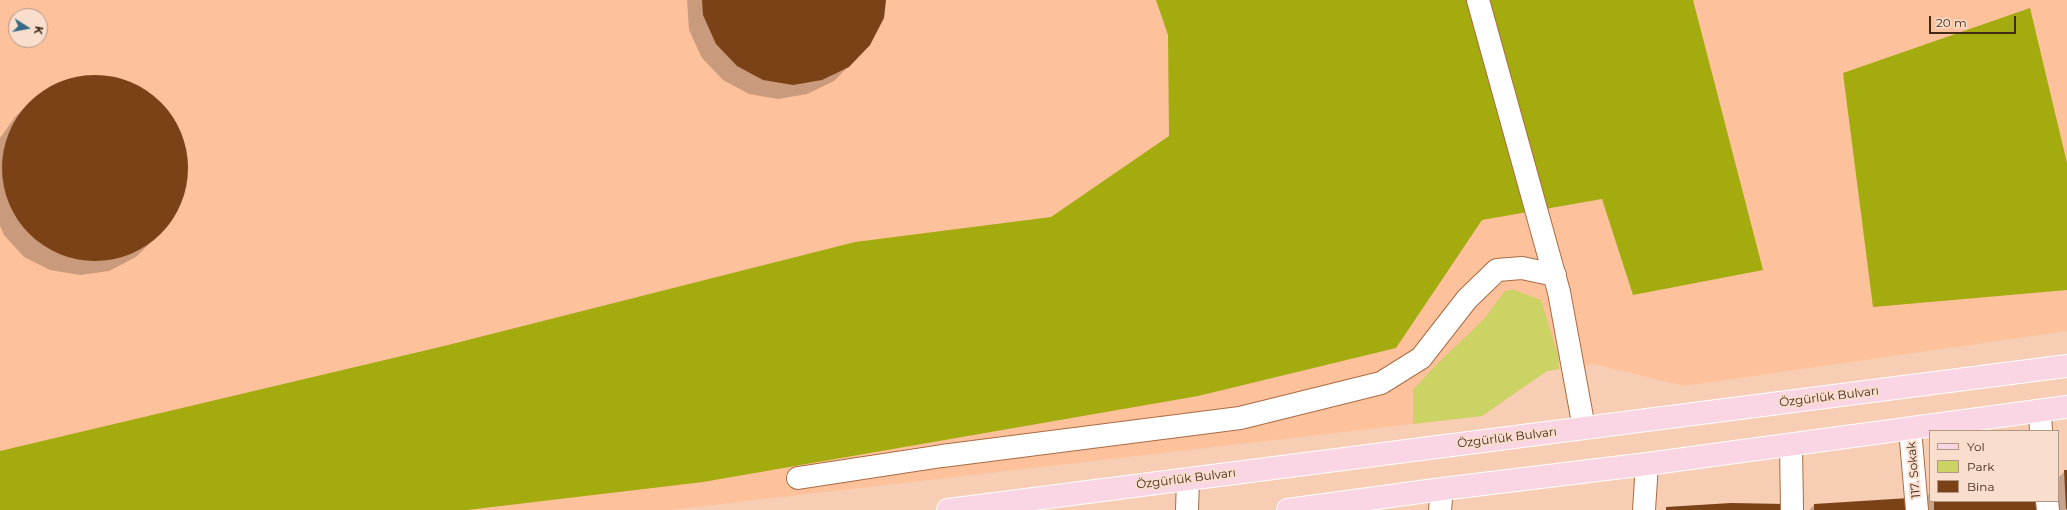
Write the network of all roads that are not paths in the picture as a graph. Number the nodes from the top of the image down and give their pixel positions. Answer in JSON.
{"nodes":[{"id":1,"x":1478,"y":0,"type":"edge"},
{"id":2,"x":1555,"y":275,"type":"junction"},
{"id":3,"x":2067,"y":366,"type":"edge"},
{"id":4,"x":2067,"y":407,"type":"edge"},
{"id":5,"x":2041,"y":421,"type":"edge"},
{"id":6,"x":1584,"y":428,"type":"junction"},
{"id":7,"x":1910,"y":429,"type":"junction"},
{"id":8,"x":1791,"y":445,"type":"junction"},
{"id":9,"x":1647,"y":464,"type":"junction"},
{"id":10,"x":798,"y":478,"type":"dead end"},
{"id":11,"x":1188,"y":479,"type":"junction"},
{"id":12,"x":1441,"y":499,"type":"edge"},
{"id":13,"x":948,"y":510,"type":"edge"},
{"id":14,"x":1187,"y":510,"type":"edge"},
{"id":15,"x":1288,"y":510,"type":"edge"},
{"id":16,"x":1644,"y":510,"type":"edge"},
{"id":17,"x":1792,"y":510,"type":"edge"},
{"id":18,"x":1917,"y":510,"type":"edge"}],
"edges":[{"from":1,"to":2,"type":"street"},
{"from":2,"to":6,"type":"street"},
{"from":2,"to":10,"type":"street"},
{"from":3,"to":6,"type":"main road","name":"Özgürlük Bulvarı"},
{"from":4,"to":5,"type":"main road"},
{"from":5,"to":7,"type":"main road"},
{"from":6,"to":11,"type":"main road","name":"Özgürlük Bulvarı"},
{"from":7,"to":8,"type":"main road"},
{"from":7,"to":18,"type":"street","name":"117. Sokak"},
{"from":8,"to":9,"type":"main road"},
{"from":8,"to":17,"type":"street"},
{"from":9,"to":12,"type":"main road"},
{"from":9,"to":16,"type":"street"},
{"from":11,"to":13,"type":"main road","name":"Özgürlük Bulvarı"},
{"from":11,"to":14,"type":"street"},
{"from":12,"to":15,"type":"main road"}]}
